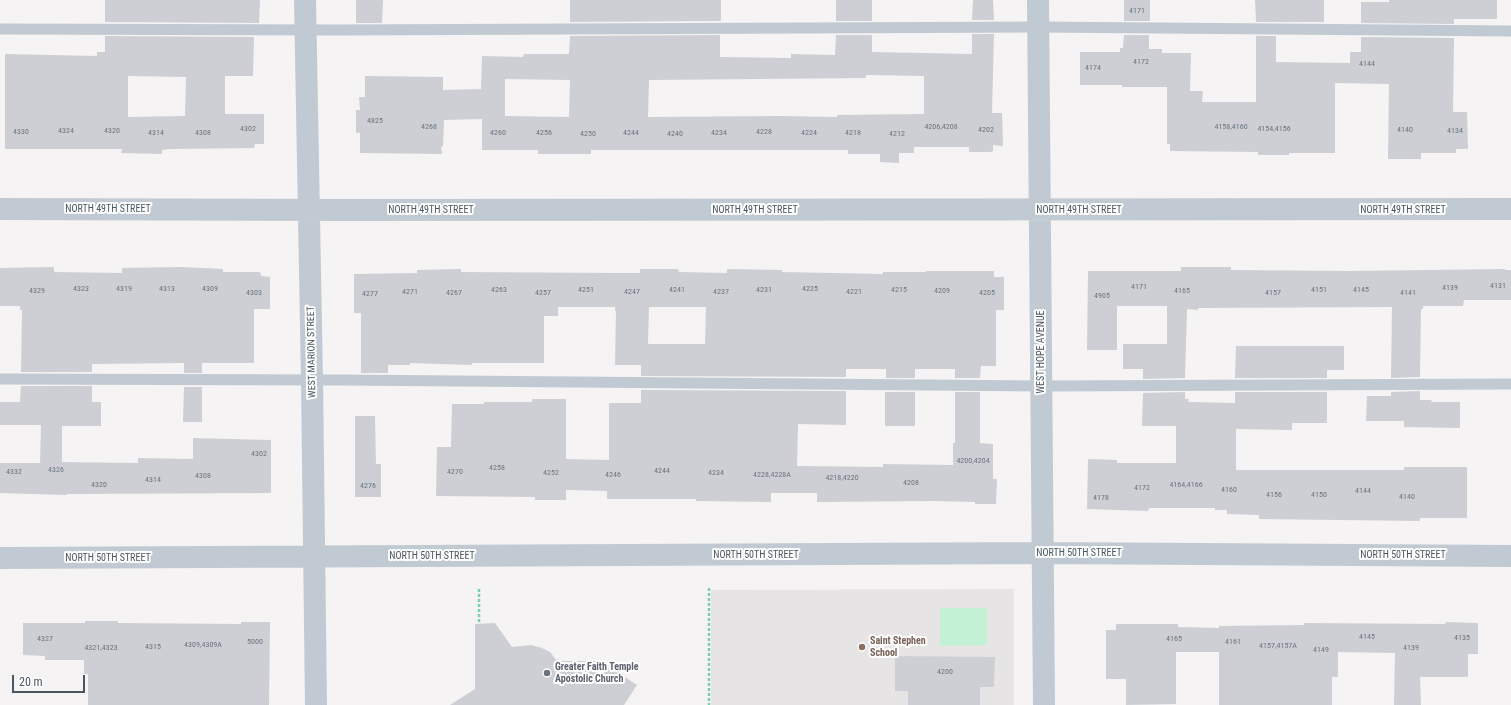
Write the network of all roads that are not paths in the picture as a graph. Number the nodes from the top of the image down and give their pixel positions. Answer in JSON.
{"nodes":[{"id":1,"x":306,"y":0,"type":"edge"},
{"id":2,"x":1038,"y":0,"type":"edge"},
{"id":3,"x":1038,"y":27,"type":"junction"},
{"id":4,"x":0,"y":29,"type":"edge"},
{"id":5,"x":306,"y":30,"type":"junction"},
{"id":6,"x":1511,"y":31,"type":"edge"},
{"id":7,"x":0,"y":209,"type":"edge"},
{"id":8,"x":1511,"y":209,"type":"edge"},
{"id":9,"x":309,"y":210,"type":"junction"},
{"id":10,"x":1040,"y":210,"type":"junction"},
{"id":11,"x":0,"y":379,"type":"edge"},
{"id":12,"x":312,"y":380,"type":"junction"},
{"id":13,"x":1511,"y":384,"type":"edge"},
{"id":14,"x":1042,"y":386,"type":"junction"},
{"id":15,"x":1043,"y":553,"type":"junction"},
{"id":16,"x":1511,"y":556,"type":"edge"},
{"id":17,"x":313,"y":557,"type":"junction"},
{"id":18,"x":0,"y":558,"type":"edge"},
{"id":19,"x":316,"y":705,"type":"edge"},
{"id":20,"x":1044,"y":705,"type":"edge"}],
"edges":[{"from":1,"to":5,"type":"street","name":"WEST MARION STREET"},
{"from":2,"to":3,"type":"street","name":"WEST HOPE AVENUE"},
{"from":3,"to":5,"type":"lane"},
{"from":3,"to":6,"type":"lane"},
{"from":3,"to":10,"type":"street","name":"WEST HOPE AVENUE"},
{"from":4,"to":5,"type":"lane"},
{"from":5,"to":9,"type":"street","name":"WEST MARION STREET"},
{"from":7,"to":9,"type":"street","name":"NORTH 49TH STREET"},
{"from":8,"to":10,"type":"street","name":"NORTH 49TH STREET"},
{"from":9,"to":10,"type":"street","name":"NORTH 49TH STREET"},
{"from":9,"to":12,"type":"street","name":"WEST MARION STREET"},
{"from":10,"to":14,"type":"street","name":"WEST HOPE AVENUE"},
{"from":11,"to":12,"type":"lane"},
{"from":12,"to":14,"type":"lane"},
{"from":12,"to":17,"type":"street","name":"WEST MARION STREET"},
{"from":13,"to":14,"type":"lane"},
{"from":14,"to":15,"type":"street","name":"WEST HOPE AVENUE"},
{"from":15,"to":16,"type":"street","name":"NORTH 50TH STREET"},
{"from":15,"to":17,"type":"street","name":"NORTH 50TH STREET"},
{"from":15,"to":20,"type":"street","name":"WEST HOPE AVENUE"},
{"from":17,"to":18,"type":"street","name":"NORTH 50TH STREET"},
{"from":17,"to":19,"type":"street","name":"WEST MARION STREET"}]}
